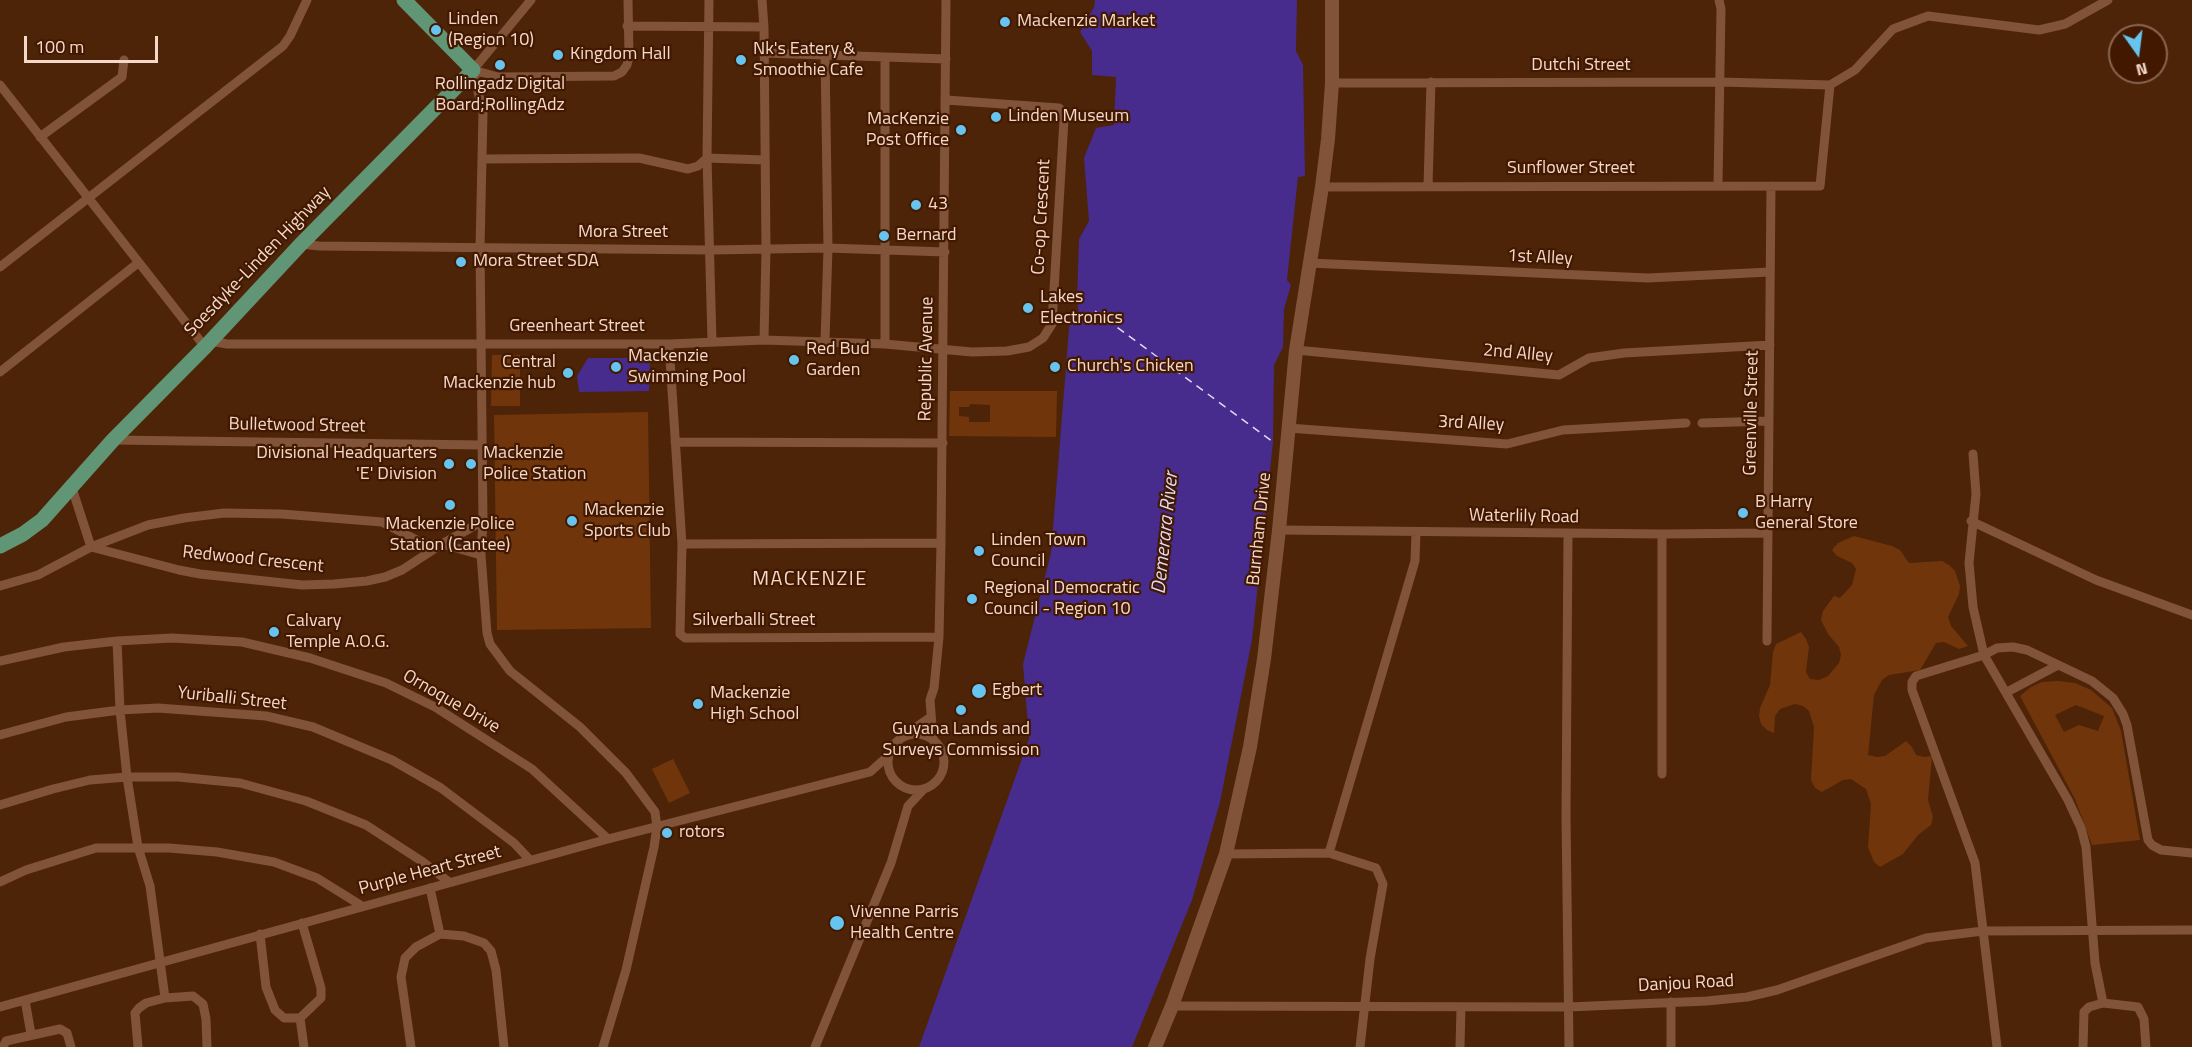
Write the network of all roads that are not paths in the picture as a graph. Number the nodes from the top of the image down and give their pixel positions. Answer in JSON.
{"nodes":[{"id":1,"x":307,"y":0,"type":"edge"},
{"id":2,"x":404,"y":0,"type":"edge"},
{"id":3,"x":531,"y":0,"type":"edge"},
{"id":4,"x":628,"y":0,"type":"edge"},
{"id":5,"x":710,"y":0,"type":"edge"},
{"id":6,"x":762,"y":0,"type":"edge"},
{"id":7,"x":946,"y":0,"type":"edge"},
{"id":8,"x":1332,"y":0,"type":"edge"},
{"id":9,"x":1719,"y":0,"type":"edge"},
{"id":10,"x":2108,"y":0,"type":"edge"},
{"id":11,"x":627,"y":26,"type":"junction"},
{"id":12,"x":710,"y":26,"type":"junction"},
{"id":13,"x":764,"y":27,"type":"junction"},
{"id":14,"x":764,"y":53,"type":"junction"},
{"id":15,"x":825,"y":55,"type":"junction"},
{"id":16,"x":885,"y":58,"type":"junction"},
{"id":17,"x":946,"y":59,"type":"junction"},
{"id":18,"x":124,"y":60,"type":"dead end"},
{"id":19,"x":473,"y":70,"type":"junction"},
{"id":20,"x":1431,"y":82,"type":"junction"},
{"id":21,"x":1720,"y":82,"type":"junction"},
{"id":22,"x":1332,"y":83,"type":"junction"},
{"id":23,"x":0,"y":85,"type":"edge"},
{"id":24,"x":1830,"y":85,"type":"junction"},
{"id":25,"x":946,"y":100,"type":"junction"},
{"id":26,"x":40,"y":137,"type":"junction"},
{"id":27,"x":707,"y":158,"type":"junction"},
{"id":28,"x":482,"y":159,"type":"junction"},
{"id":29,"x":765,"y":159,"type":"junction"},
{"id":30,"x":1718,"y":185,"type":"junction"},
{"id":31,"x":1428,"y":186,"type":"junction"},
{"id":32,"x":1771,"y":186,"type":"junction"},
{"id":33,"x":1322,"y":187,"type":"junction"},
{"id":34,"x":88,"y":198,"type":"junction"},
{"id":35,"x":301,"y":244,"type":"junction"},
{"id":36,"x":480,"y":248,"type":"junction"},
{"id":37,"x":828,"y":248,"type":"junction"},
{"id":38,"x":885,"y":249,"type":"junction"},
{"id":39,"x":710,"y":250,"type":"junction"},
{"id":40,"x":766,"y":250,"type":"junction"},
{"id":41,"x":945,"y":252,"type":"junction"},
{"id":42,"x":138,"y":263,"type":"junction"},
{"id":43,"x":1309,"y":263,"type":"junction"},
{"id":44,"x":0,"y":267,"type":"edge"},
{"id":45,"x":1770,"y":272,"type":"junction"},
{"id":46,"x":764,"y":340,"type":"junction"},
{"id":47,"x":712,"y":341,"type":"junction"},
{"id":48,"x":825,"y":341,"type":"junction"},
{"id":49,"x":207,"y":344,"type":"junction"},
{"id":50,"x":482,"y":344,"type":"junction"},
{"id":51,"x":669,"y":344,"type":"junction"},
{"id":52,"x":885,"y":344,"type":"junction"},
{"id":53,"x":1770,"y":345,"type":"junction"},
{"id":54,"x":945,"y":349,"type":"junction"},
{"id":55,"x":1296,"y":350,"type":"junction"},
{"id":56,"x":0,"y":372,"type":"edge"},
{"id":57,"x":1769,"y":420,"type":"junction"},
{"id":58,"x":1686,"y":423,"type":"dead end"},
{"id":59,"x":1702,"y":423,"type":"dead end"},
{"id":60,"x":1288,"y":428,"type":"junction"},
{"id":61,"x":113,"y":440,"type":"junction"},
{"id":62,"x":675,"y":442,"type":"junction"},
{"id":63,"x":943,"y":443,"type":"junction"},
{"id":64,"x":482,"y":445,"type":"junction"},
{"id":65,"x":1972,"y":454,"type":"dead end"},
{"id":66,"x":72,"y":488,"type":"junction"},
{"id":67,"x":483,"y":521,"type":"junction"},
{"id":68,"x":1971,"y":521,"type":"junction"},
{"id":69,"x":1279,"y":530,"type":"junction"},
{"id":70,"x":1416,"y":532,"type":"junction"},
{"id":71,"x":1768,"y":533,"type":"junction"},
{"id":72,"x":1568,"y":534,"type":"junction"},
{"id":73,"x":1662,"y":534,"type":"junction"},
{"id":74,"x":941,"y":543,"type":"junction"},
{"id":75,"x":442,"y":544,"type":"junction"},
{"id":76,"x":682,"y":544,"type":"junction"},
{"id":77,"x":0,"y":546,"type":"edge"},
{"id":78,"x":91,"y":547,"type":"junction"},
{"id":79,"x":481,"y":555,"type":"junction"},
{"id":80,"x":0,"y":586,"type":"edge"},
{"id":81,"x":2192,"y":615,"type":"edge"},
{"id":82,"x":939,"y":637,"type":"junction"},
{"id":83,"x":117,"y":640,"type":"junction"},
{"id":84,"x":1767,"y":641,"type":"dead end"},
{"id":85,"x":1984,"y":655,"type":"junction"},
{"id":86,"x":0,"y":662,"type":"edge"},
{"id":87,"x":2058,"y":665,"type":"junction"},
{"id":88,"x":2007,"y":692,"type":"junction"},
{"id":89,"x":120,"y":710,"type":"junction"},
{"id":90,"x":931,"y":717,"type":"junction"},
{"id":91,"x":0,"y":735,"type":"edge"},
{"id":92,"x":901,"y":737,"type":"junction"},
{"id":93,"x":933,"y":739,"type":"junction"},
{"id":94,"x":888,"y":756,"type":"junction"},
{"id":95,"x":870,"y":772,"type":"junction"},
{"id":96,"x":1662,"y":774,"type":"dead end"},
{"id":97,"x":128,"y":777,"type":"junction"},
{"id":98,"x":897,"y":783,"type":"junction"},
{"id":99,"x":924,"y":789,"type":"junction"},
{"id":100,"x":0,"y":805,"type":"edge"},
{"id":101,"x":908,"y":806,"type":"junction"},
{"id":102,"x":657,"y":827,"type":"junction"},
{"id":103,"x":608,"y":839,"type":"junction"},
{"id":104,"x":138,"y":847,"type":"junction"},
{"id":105,"x":1329,"y":853,"type":"junction"},
{"id":106,"x":2192,"y":853,"type":"edge"},
{"id":107,"x":1226,"y":854,"type":"junction"},
{"id":108,"x":530,"y":860,"type":"junction"},
{"id":109,"x":0,"y":882,"type":"edge"},
{"id":110,"x":449,"y":882,"type":"junction"},
{"id":111,"x":430,"y":888,"type":"junction"},
{"id":112,"x":362,"y":906,"type":"junction"},
{"id":113,"x":302,"y":923,"type":"junction"},
{"id":114,"x":2192,"y":930,"type":"edge"},
{"id":115,"x":1983,"y":931,"type":"junction"},
{"id":116,"x":2091,"y":931,"type":"junction"},
{"id":117,"x":260,"y":934,"type":"junction"},
{"id":118,"x":440,"y":934,"type":"junction"},
{"id":119,"x":160,"y":961,"type":"junction"},
{"id":120,"x":165,"y":998,"type":"junction"},
{"id":121,"x":25,"y":1000,"type":"junction"},
{"id":122,"x":1671,"y":1002,"type":"junction"},
{"id":123,"x":2103,"y":1003,"type":"junction"},
{"id":124,"x":1172,"y":1006,"type":"junction"},
{"id":125,"x":0,"y":1007,"type":"edge"},
{"id":126,"x":1363,"y":1007,"type":"junction"},
{"id":127,"x":1461,"y":1007,"type":"junction"},
{"id":128,"x":1568,"y":1007,"type":"junction"},
{"id":129,"x":300,"y":1018,"type":"junction"},
{"id":130,"x":31,"y":1034,"type":"junction"},
{"id":131,"x":3,"y":1047,"type":"edge"},
{"id":132,"x":71,"y":1047,"type":"edge"},
{"id":133,"x":138,"y":1047,"type":"edge"},
{"id":134,"x":207,"y":1047,"type":"edge"},
{"id":135,"x":304,"y":1047,"type":"edge"},
{"id":136,"x":411,"y":1047,"type":"edge"},
{"id":137,"x":504,"y":1047,"type":"edge"},
{"id":138,"x":603,"y":1047,"type":"edge"},
{"id":139,"x":815,"y":1047,"type":"edge"},
{"id":140,"x":1155,"y":1047,"type":"edge"},
{"id":141,"x":1360,"y":1047,"type":"edge"},
{"id":142,"x":1460,"y":1047,"type":"edge"},
{"id":143,"x":1569,"y":1047,"type":"edge"},
{"id":144,"x":1671,"y":1047,"type":"edge"},
{"id":145,"x":1997,"y":1047,"type":"edge"},
{"id":146,"x":2083,"y":1047,"type":"edge"},
{"id":147,"x":2146,"y":1047,"type":"edge"}],
"edges":[{"from":1,"to":34,"type":"street"},
{"from":2,"to":19,"type":"main road"},
{"from":3,"to":19,"type":"street"},
{"from":4,"to":11,"type":"street"},
{"from":5,"to":12,"type":"street"},
{"from":6,"to":13,"type":"street"},
{"from":7,"to":17,"type":"street","name":"Republic Avenue"},
{"from":8,"to":22,"type":"street","name":"Burnham Drive"},
{"from":9,"to":21,"type":"street"},
{"from":10,"to":24,"type":"street"},
{"from":11,"to":12,"type":"street"},
{"from":11,"to":19,"type":"street"},
{"from":12,"to":13,"type":"street"},
{"from":12,"to":27,"type":"street"},
{"from":13,"to":14,"type":"street"},
{"from":14,"to":15,"type":"street"},
{"from":14,"to":29,"type":"street"},
{"from":15,"to":16,"type":"street"},
{"from":15,"to":37,"type":"street"},
{"from":16,"to":17,"type":"street"},
{"from":16,"to":38,"type":"street"},
{"from":17,"to":25,"type":"street","name":"Republic Avenue"},
{"from":18,"to":26,"type":"street"},
{"from":19,"to":28,"type":"street"},
{"from":19,"to":35,"type":"main road","name":"Soesdyke-Linden Highway"},
{"from":20,"to":21,"type":"street","name":"Dutchi Street"},
{"from":20,"to":22,"type":"street","name":"Dutchi Street"},
{"from":20,"to":31,"type":"street"},
{"from":21,"to":24,"type":"street","name":"Dutchi Street"},
{"from":21,"to":30,"type":"street"},
{"from":22,"to":33,"type":"street","name":"Burnham Drive"},
{"from":23,"to":26,"type":"street"},
{"from":24,"to":32,"type":"street","name":"Sunflower Street"},
{"from":25,"to":41,"type":"street","name":"Republic Avenue"},
{"from":25,"to":54,"type":"street","name":"Co-op Crescent"},
{"from":26,"to":34,"type":"street"},
{"from":27,"to":28,"type":"street"},
{"from":27,"to":29,"type":"street"},
{"from":27,"to":39,"type":"street"},
{"from":28,"to":36,"type":"street"},
{"from":29,"to":40,"type":"street"},
{"from":30,"to":31,"type":"street","name":"Sunflower Street"},
{"from":30,"to":32,"type":"street","name":"Sunflower Street"},
{"from":31,"to":33,"type":"street","name":"Sunflower Street"},
{"from":32,"to":45,"type":"street","name":"Greenville Street"},
{"from":33,"to":43,"type":"street","name":"Burnham Drive"},
{"from":34,"to":42,"type":"street"},
{"from":34,"to":44,"type":"street"},
{"from":35,"to":36,"type":"street","name":"Mora Street"},
{"from":35,"to":49,"type":"main road","name":"Soesdyke-Linden Highway"},
{"from":36,"to":39,"type":"street","name":"Mora Street"},
{"from":36,"to":50,"type":"street"},
{"from":37,"to":38,"type":"street","name":"Mora Street"},
{"from":37,"to":40,"type":"street","name":"Mora Street"},
{"from":37,"to":48,"type":"street"},
{"from":38,"to":41,"type":"street","name":"Mora Street"},
{"from":38,"to":52,"type":"street"},
{"from":39,"to":40,"type":"street","name":"Mora Street"},
{"from":39,"to":47,"type":"street"},
{"from":40,"to":46,"type":"street"},
{"from":41,"to":54,"type":"street","name":"Republic Avenue"},
{"from":42,"to":49,"type":"street"},
{"from":42,"to":56,"type":"street"},
{"from":43,"to":45,"type":"street","name":"1st Alley"},
{"from":43,"to":55,"type":"street","name":"Burnham Drive"},
{"from":45,"to":53,"type":"street","name":"Greenville Street"},
{"from":46,"to":47,"type":"street","name":"Greenheart Street"},
{"from":46,"to":48,"type":"street","name":"Greenheart Street"},
{"from":47,"to":51,"type":"street","name":"Greenheart Street"},
{"from":48,"to":52,"type":"street","name":"Greenheart Street"},
{"from":49,"to":50,"type":"street","name":"Greenheart Street"},
{"from":49,"to":61,"type":"main road","name":"Soesdyke-Linden Highway"},
{"from":50,"to":51,"type":"street","name":"Greenheart Street"},
{"from":50,"to":64,"type":"street"},
{"from":51,"to":62,"type":"street","name":"Silverballi Street"},
{"from":52,"to":54,"type":"street","name":"Greenheart Street"},
{"from":53,"to":55,"type":"street","name":"2nd Alley"},
{"from":53,"to":57,"type":"street","name":"Greenville Street"},
{"from":54,"to":63,"type":"street","name":"Republic Avenue"},
{"from":55,"to":60,"type":"street","name":"Burnham Drive"},
{"from":57,"to":59,"type":"street"},
{"from":57,"to":71,"type":"street","name":"Greenville Street"},
{"from":58,"to":60,"type":"street","name":"3rd Alley"},
{"from":60,"to":69,"type":"street","name":"Burnham Drive"},
{"from":61,"to":64,"type":"street","name":"Bulletwood Street"},
{"from":61,"to":66,"type":"main road","name":"Soesdyke-Linden Highway"},
{"from":62,"to":63,"type":"street"},
{"from":62,"to":76,"type":"street","name":"Silverballi Street"},
{"from":63,"to":74,"type":"street","name":"Republic Avenue"},
{"from":64,"to":67,"type":"street"},
{"from":65,"to":68,"type":"street"},
{"from":66,"to":77,"type":"main road","name":"Soesdyke-Linden Highway"},
{"from":66,"to":78,"type":"street"},
{"from":67,"to":75,"type":"street","name":"Redwood Crescent"},
{"from":67,"to":79,"type":"street"},
{"from":68,"to":81,"type":"street"},
{"from":68,"to":85,"type":"street"},
{"from":69,"to":70,"type":"street","name":"Waterlily Road"},
{"from":69,"to":107,"type":"street","name":"Burnham Drive"},
{"from":70,"to":72,"type":"street","name":"Waterlily Road"},
{"from":70,"to":105,"type":"street"},
{"from":71,"to":73,"type":"street","name":"Waterlily Road"},
{"from":71,"to":84,"type":"street","name":"Greenville Street"},
{"from":72,"to":73,"type":"street","name":"Waterlily Road"},
{"from":72,"to":128,"type":"street"},
{"from":73,"to":96,"type":"street"},
{"from":74,"to":76,"type":"street"},
{"from":74,"to":82,"type":"street","name":"Republic Avenue"},
{"from":75,"to":78,"type":"street","name":"Redwood Crescent"},
{"from":75,"to":78,"type":"street","name":"Redwood Crescent"},
{"from":75,"to":79,"type":"street","name":"Redwood Crescent"},
{"from":76,"to":82,"type":"street","name":"Silverballi Street"},
{"from":78,"to":80,"type":"street","name":"Redwood Crescent"},
{"from":79,"to":102,"type":"street"},
{"from":82,"to":90,"type":"street","name":"Republic Avenue"},
{"from":83,"to":86,"type":"street","name":"Ornoque Drive"},
{"from":83,"to":89,"type":"street"},
{"from":83,"to":103,"type":"street","name":"Ornoque Drive"},
{"from":85,"to":87,"type":"street"},
{"from":85,"to":88,"type":"street"},
{"from":85,"to":115,"type":"street"},
{"from":87,"to":88,"type":"street"},
{"from":87,"to":106,"type":"street"},
{"from":88,"to":116,"type":"street"},
{"from":89,"to":91,"type":"street","name":"Yuriballi Street"},
{"from":89,"to":97,"type":"street"},
{"from":89,"to":108,"type":"street","name":"Yuriballi Street"},
{"from":90,"to":92,"type":"street"},
{"from":90,"to":93,"type":"street","name":"Republic Avenue"},
{"from":92,"to":93,"type":"street"},
{"from":92,"to":94,"type":"street"},
{"from":93,"to":99,"type":"street"},
{"from":94,"to":95,"type":"street","name":"Purple Heart Street"},
{"from":94,"to":98,"type":"street"},
{"from":95,"to":98,"type":"street"},
{"from":95,"to":102,"type":"street","name":"Purple Heart Street"},
{"from":97,"to":100,"type":"street"},
{"from":97,"to":104,"type":"street"},
{"from":97,"to":110,"type":"street"},
{"from":98,"to":99,"type":"street"},
{"from":98,"to":101,"type":"street"},
{"from":99,"to":101,"type":"street"},
{"from":101,"to":139,"type":"street"},
{"from":102,"to":103,"type":"street","name":"Purple Heart Street"},
{"from":102,"to":138,"type":"street"},
{"from":103,"to":108,"type":"street","name":"Purple Heart Street"},
{"from":104,"to":109,"type":"street"},
{"from":104,"to":112,"type":"street"},
{"from":104,"to":119,"type":"street"},
{"from":105,"to":107,"type":"street"},
{"from":105,"to":126,"type":"street"},
{"from":107,"to":124,"type":"street","name":"Burnham Drive"},
{"from":108,"to":110,"type":"street","name":"Purple Heart Street"},
{"from":110,"to":111,"type":"street","name":"Purple Heart Street"},
{"from":111,"to":112,"type":"street","name":"Purple Heart Street"},
{"from":111,"to":118,"type":"street"},
{"from":112,"to":113,"type":"street","name":"Purple Heart Street"},
{"from":113,"to":117,"type":"street","name":"Purple Heart Street"},
{"from":113,"to":129,"type":"street"},
{"from":114,"to":116,"type":"street","name":"Danjou Road"},
{"from":115,"to":116,"type":"street","name":"Danjou Road"},
{"from":115,"to":122,"type":"street","name":"Danjou Road"},
{"from":115,"to":145,"type":"street"},
{"from":116,"to":123,"type":"street"},
{"from":117,"to":119,"type":"street","name":"Purple Heart Street"},
{"from":117,"to":129,"type":"street"},
{"from":118,"to":136,"type":"street"},
{"from":118,"to":137,"type":"street"},
{"from":119,"to":120,"type":"street"},
{"from":119,"to":121,"type":"street","name":"Purple Heart Street"},
{"from":120,"to":133,"type":"street"},
{"from":120,"to":134,"type":"street"},
{"from":121,"to":125,"type":"street","name":"Purple Heart Street"},
{"from":121,"to":130,"type":"street"},
{"from":122,"to":128,"type":"street","name":"Danjou Road"},
{"from":122,"to":144,"type":"street"},
{"from":123,"to":146,"type":"street"},
{"from":123,"to":147,"type":"street"},
{"from":124,"to":126,"type":"street","name":"Danjou Road"},
{"from":124,"to":140,"type":"street","name":"Burnham Drive"},
{"from":126,"to":127,"type":"street","name":"Danjou Road"},
{"from":126,"to":141,"type":"street"},
{"from":127,"to":128,"type":"street","name":"Danjou Road"},
{"from":127,"to":142,"type":"street"},
{"from":128,"to":143,"type":"street"},
{"from":129,"to":135,"type":"street"},
{"from":130,"to":131,"type":"street"},
{"from":130,"to":132,"type":"street"}]}
